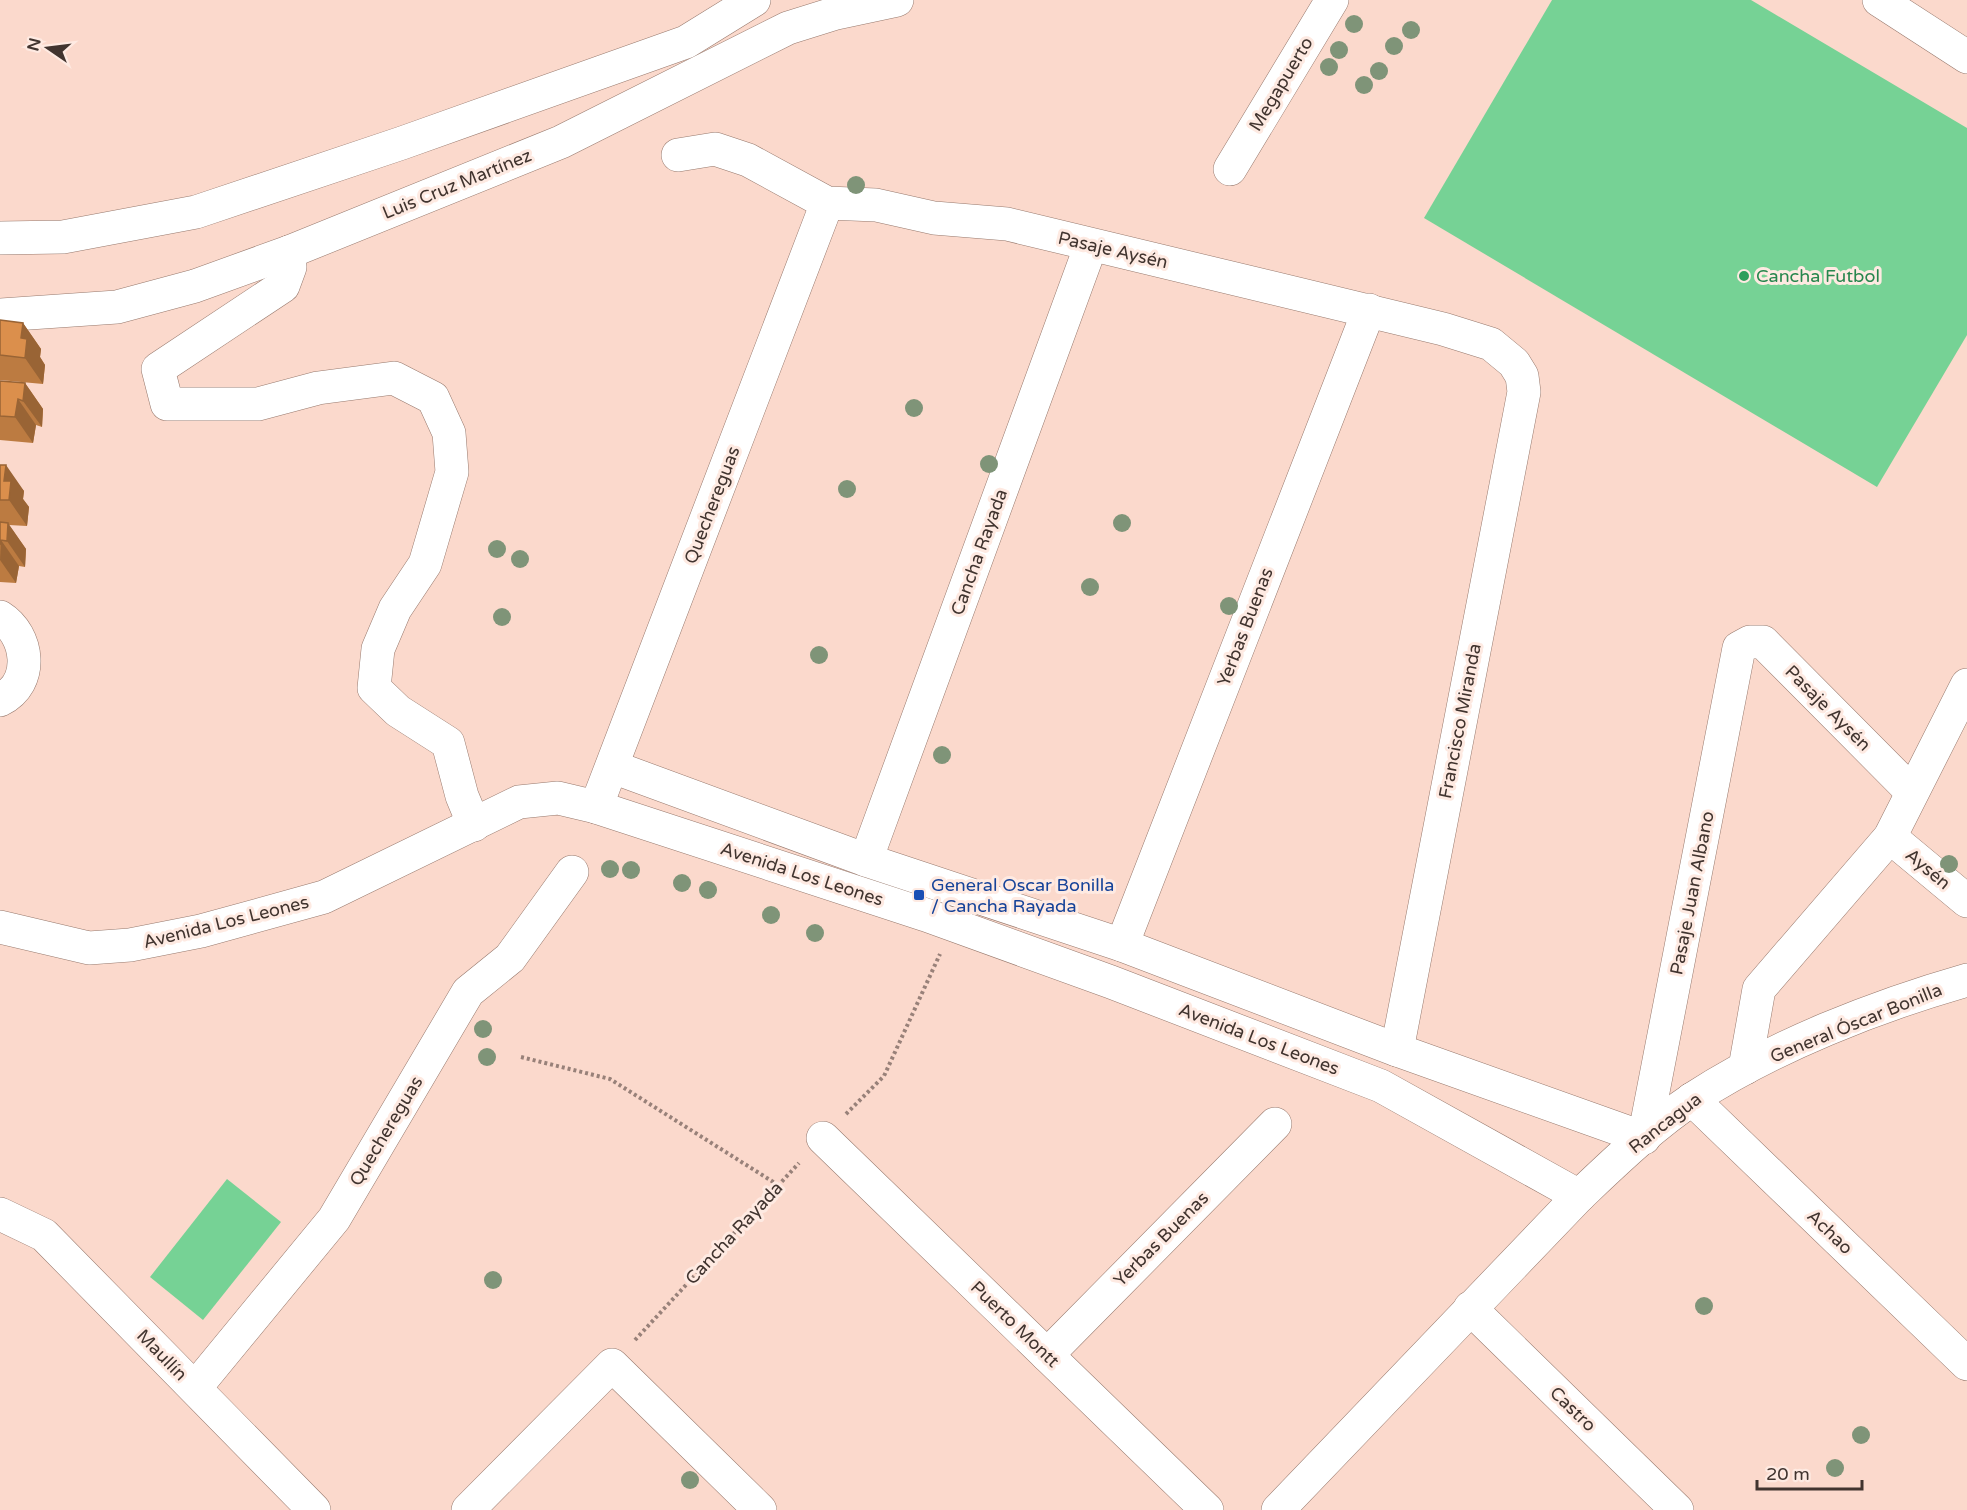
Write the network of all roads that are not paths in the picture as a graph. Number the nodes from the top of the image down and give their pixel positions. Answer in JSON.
{"nodes":[{"id":1,"x":754,"y":0,"type":"edge"},
{"id":2,"x":897,"y":0,"type":"edge"},
{"id":3,"x":1332,"y":0,"type":"edge"},
{"id":4,"x":1880,"y":0,"type":"edge"},
{"id":5,"x":1967,"y":57,"type":"edge"},
{"id":6,"x":678,"y":155,"type":"dead end"},
{"id":7,"x":1230,"y":169,"type":"dead end"},
{"id":8,"x":827,"y":203,"type":"junction"},
{"id":9,"x":0,"y":238,"type":"edge"},
{"id":10,"x":1091,"y":245,"type":"junction"},
{"id":11,"x":289,"y":252,"type":"junction"},
{"id":12,"x":1369,"y":309,"type":"junction"},
{"id":13,"x":0,"y":315,"type":"edge"},
{"id":14,"x":1524,"y":392,"type":"joint"},
{"id":15,"x":0,"y":617,"type":"edge"},
{"id":16,"x":1739,"y":648,"type":"joint"},
{"id":17,"x":1967,"y":685,"type":"edge"},
{"id":18,"x":0,"y":700,"type":"edge"},
{"id":19,"x":613,"y":767,"type":"junction"},
{"id":20,"x":1911,"y":791,"type":"junction"},
{"id":21,"x":596,"y":807,"type":"junction"},
{"id":22,"x":474,"y":825,"type":"junction"},
{"id":23,"x":1890,"y":837,"type":"junction"},
{"id":24,"x":866,"y":860,"type":"junction"},
{"id":25,"x":572,"y":872,"type":"dead end"},
{"id":26,"x":1967,"y":901,"type":"edge"},
{"id":27,"x":0,"y":927,"type":"edge"},
{"id":28,"x":1122,"y":945,"type":"junction"},
{"id":29,"x":1967,"y":980,"type":"edge"},
{"id":30,"x":1397,"y":1050,"type":"junction"},
{"id":31,"x":1745,"y":1068,"type":"junction"},
{"id":32,"x":1692,"y":1099,"type":"junction"},
{"id":33,"x":1275,"y":1124,"type":"dead end"},
{"id":34,"x":823,"y":1138,"type":"road end"},
{"id":35,"x":1644,"y":1138,"type":"junction"},
{"id":36,"x":1579,"y":1196,"type":"junction"},
{"id":37,"x":0,"y":1214,"type":"edge"},
{"id":38,"x":1470,"y":1308,"type":"junction"},
{"id":39,"x":1047,"y":1354,"type":"junction"},
{"id":40,"x":1967,"y":1364,"type":"edge"},
{"id":41,"x":195,"y":1388,"type":"junction"},
{"id":42,"x":314,"y":1510,"type":"edge"},
{"id":43,"x":468,"y":1510,"type":"edge"},
{"id":44,"x":760,"y":1510,"type":"edge"},
{"id":45,"x":1207,"y":1510,"type":"edge"},
{"id":46,"x":1278,"y":1510,"type":"edge"},
{"id":47,"x":1677,"y":1510,"type":"edge"}],
"edges":[{"from":1,"to":9,"type":"street"},
{"from":2,"to":11,"type":"street","name":"Luis Cruz Martínez"},
{"from":3,"to":7,"type":"street","name":"Megapuerto"},
{"from":4,"to":5,"type":"street"},
{"from":6,"to":8,"type":"street","name":"Pasaje Aysén"},
{"from":8,"to":10,"type":"street","name":"Pasaje Aysén"},
{"from":8,"to":19,"type":"street","name":"Quechereguas"},
{"from":10,"to":12,"type":"street","name":"Pasaje Aysén"},
{"from":10,"to":24,"type":"street","name":"Cancha Rayada"},
{"from":11,"to":13,"type":"street","name":"Luis Cruz Martínez"},
{"from":11,"to":22,"type":"street"},
{"from":12,"to":14,"type":"street","name":"Pasaje Aysén"},
{"from":12,"to":28,"type":"street","name":"Yerbas Buenas"},
{"from":14,"to":30,"type":"street","name":"Francisco Miranda"},
{"from":15,"to":18,"type":"street"},
{"from":16,"to":20,"type":"street","name":"Pasaje Aysén"},
{"from":16,"to":35,"type":"street","name":"Pasaje Juan Albano"},
{"from":17,"to":20,"type":"street"},
{"from":19,"to":21,"type":"street","name":"Quechereguas"},
{"from":19,"to":24,"type":"street","name":"Avenida Los Leones"},
{"from":20,"to":23,"type":"street"},
{"from":21,"to":22,"type":"street","name":"Avenida Los Leones"},
{"from":21,"to":36,"type":"street","name":"Avenida Los Leones"},
{"from":22,"to":27,"type":"street","name":"Avenida Los Leones"},
{"from":23,"to":26,"type":"street","name":"Aysén"},
{"from":23,"to":31,"type":"street"},
{"from":24,"to":28,"type":"street","name":"Avenida Los Leones"},
{"from":25,"to":41,"type":"street","name":"Quechereguas"},
{"from":28,"to":30,"type":"street","name":"Avenida Los Leones"},
{"from":29,"to":31,"type":"street","name":"General Óscar Bonilla"},
{"from":30,"to":35,"type":"street","name":"Avenida Los Leones"},
{"from":31,"to":32,"type":"street","name":"Rancagua"},
{"from":32,"to":35,"type":"street","name":"Rancagua"},
{"from":32,"to":40,"type":"street","name":"Achao"},
{"from":33,"to":39,"type":"street","name":"Yerbas Buenas"},
{"from":34,"to":39,"type":"street","name":"Puerto Montt"},
{"from":35,"to":36,"type":"street","name":"Rancagua"},
{"from":36,"to":38,"type":"street","name":"Rancagua"},
{"from":37,"to":41,"type":"street","name":"Maullín"},
{"from":38,"to":46,"type":"street","name":"Rancagua"},
{"from":38,"to":47,"type":"street","name":"Castro"},
{"from":39,"to":45,"type":"street","name":"Puerto Montt"},
{"from":41,"to":42,"type":"street","name":"Maullín"},
{"from":43,"to":44,"type":"street"}]}
